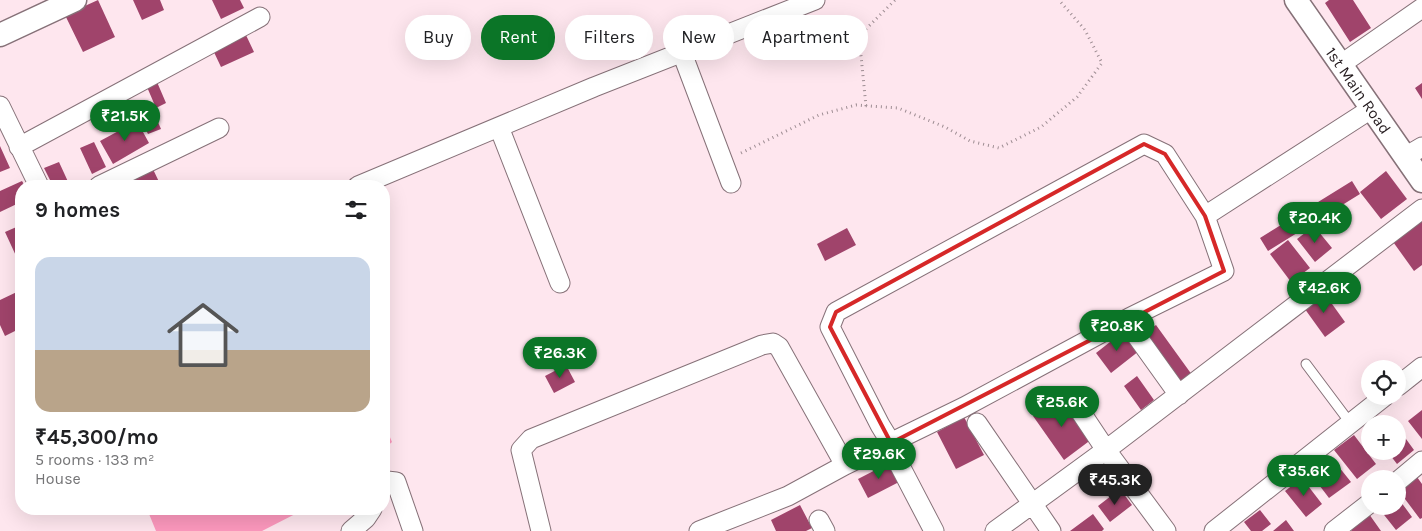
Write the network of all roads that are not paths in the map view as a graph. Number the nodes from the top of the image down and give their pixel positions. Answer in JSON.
{"nodes":[{"id":1,"x":75,"y":0,"type":"edge"},
{"id":2,"x":815,"y":0,"type":"edge"},
{"id":3,"x":1296,"y":0,"type":"edge"},
{"id":4,"x":1422,"y":8,"type":"edge"},
{"id":5,"x":260,"y":17,"type":"dead end"},
{"id":6,"x":734,"y":32,"type":"edge"},
{"id":7,"x":0,"y":35,"type":"edge"},
{"id":8,"x":665,"y":60,"type":"edge"},
{"id":9,"x":685,"y":60,"type":"edge"},
{"id":10,"x":1340,"y":65,"type":"junction"},
{"id":11,"x":0,"y":106,"type":"edge"},
{"id":12,"x":1371,"y":109,"type":"junction"},
{"id":13,"x":499,"y":127,"type":"junction"},
{"id":14,"x":219,"y":128,"type":"dead end"},
{"id":15,"x":19,"y":147,"type":"junction"},
{"id":16,"x":1414,"y":152,"type":"edge"},
{"id":17,"x":36,"y":180,"type":"edge"},
{"id":18,"x":111,"y":180,"type":"edge"},
{"id":19,"x":372,"y":180,"type":"edge"},
{"id":20,"x":1422,"y":181,"type":"edge"},
{"id":21,"x":731,"y":183,"type":"dead end"},
{"id":22,"x":1422,"y":209,"type":"edge"},
{"id":23,"x":1205,"y":216,"type":"junction"},
{"id":24,"x":560,"y":283,"type":"dead end"},
{"id":25,"x":1136,"y":335,"type":"dead end"},
{"id":26,"x":1306,"y":364,"type":"dead end"},
{"id":27,"x":1422,"y":366,"type":"edge"},
{"id":28,"x":1406,"y":379,"type":"edge"},
{"id":29,"x":1179,"y":395,"type":"junction"},
{"id":30,"x":1072,"y":399,"type":"dead end"},
{"id":31,"x":1374,"y":405,"type":"edge"},
{"id":32,"x":977,"y":423,"type":"dead end"},
{"id":33,"x":1351,"y":424,"type":"junction"},
{"id":34,"x":891,"y":443,"type":"junction"},
{"id":35,"x":1106,"y":450,"type":"junction"},
{"id":36,"x":1422,"y":461,"type":"edge"},
{"id":37,"x":899,"y":464,"type":"dead end"},
{"id":38,"x":845,"y":465,"type":"junction"},
{"id":39,"x":1406,"y":474,"type":"edge"},
{"id":40,"x":390,"y":481,"type":"edge"},
{"id":41,"x":1033,"y":505,"type":"junction"},
{"id":42,"x":1361,"y":510,"type":"edge"},
{"id":43,"x":368,"y":515,"type":"edge"},
{"id":44,"x":351,"y":531,"type":"edge"},
{"id":45,"x":413,"y":531,"type":"edge"},
{"id":46,"x":540,"y":531,"type":"edge"},
{"id":47,"x":699,"y":531,"type":"edge"},
{"id":48,"x":934,"y":531,"type":"edge"},
{"id":49,"x":995,"y":531,"type":"edge"},
{"id":50,"x":1051,"y":531,"type":"edge"},
{"id":51,"x":1166,"y":531,"type":"edge"},
{"id":52,"x":1214,"y":531,"type":"edge"},
{"id":53,"x":1334,"y":531,"type":"edge"}],
"edges":[{"from":1,"to":7,"type":"street"},
{"from":2,"to":6,"type":"street"},
{"from":3,"to":10,"type":"street","name":"1st Main Road"},
{"from":4,"to":10,"type":"street"},
{"from":5,"to":15,"type":"street"},
{"from":8,"to":13,"type":"street"},
{"from":9,"to":21,"type":"street"},
{"from":10,"to":12,"type":"street","name":"1st Main Road"},
{"from":11,"to":15,"type":"street"},
{"from":12,"to":16,"type":"street","name":"1st Main Road"},
{"from":12,"to":23,"type":"street"},
{"from":13,"to":19,"type":"street"},
{"from":13,"to":24,"type":"street"},
{"from":14,"to":18,"type":"street"},
{"from":15,"to":17,"type":"street"},
{"from":16,"to":20,"type":"street","name":"1st Main Road"},
{"from":22,"to":29,"type":"street"},
{"from":23,"to":34,"type":"street"},
{"from":23,"to":34,"type":"street"},
{"from":25,"to":29,"type":"street"},
{"from":26,"to":33,"type":"lane"},
{"from":27,"to":28,"type":"street"},
{"from":29,"to":35,"type":"street"},
{"from":30,"to":35,"type":"street"},
{"from":31,"to":33,"type":"street"},
{"from":32,"to":41,"type":"street"},
{"from":33,"to":52,"type":"street"},
{"from":34,"to":38,"type":"street"},
{"from":35,"to":41,"type":"street"},
{"from":35,"to":51,"type":"street"},
{"from":36,"to":39,"type":"street"},
{"from":37,"to":48,"type":"street"},
{"from":38,"to":46,"type":"street"},
{"from":38,"to":47,"type":"street"},
{"from":40,"to":45,"type":"street"},
{"from":41,"to":49,"type":"street"},
{"from":41,"to":50,"type":"street"},
{"from":42,"to":53,"type":"street"},
{"from":43,"to":44,"type":"street"}]}
